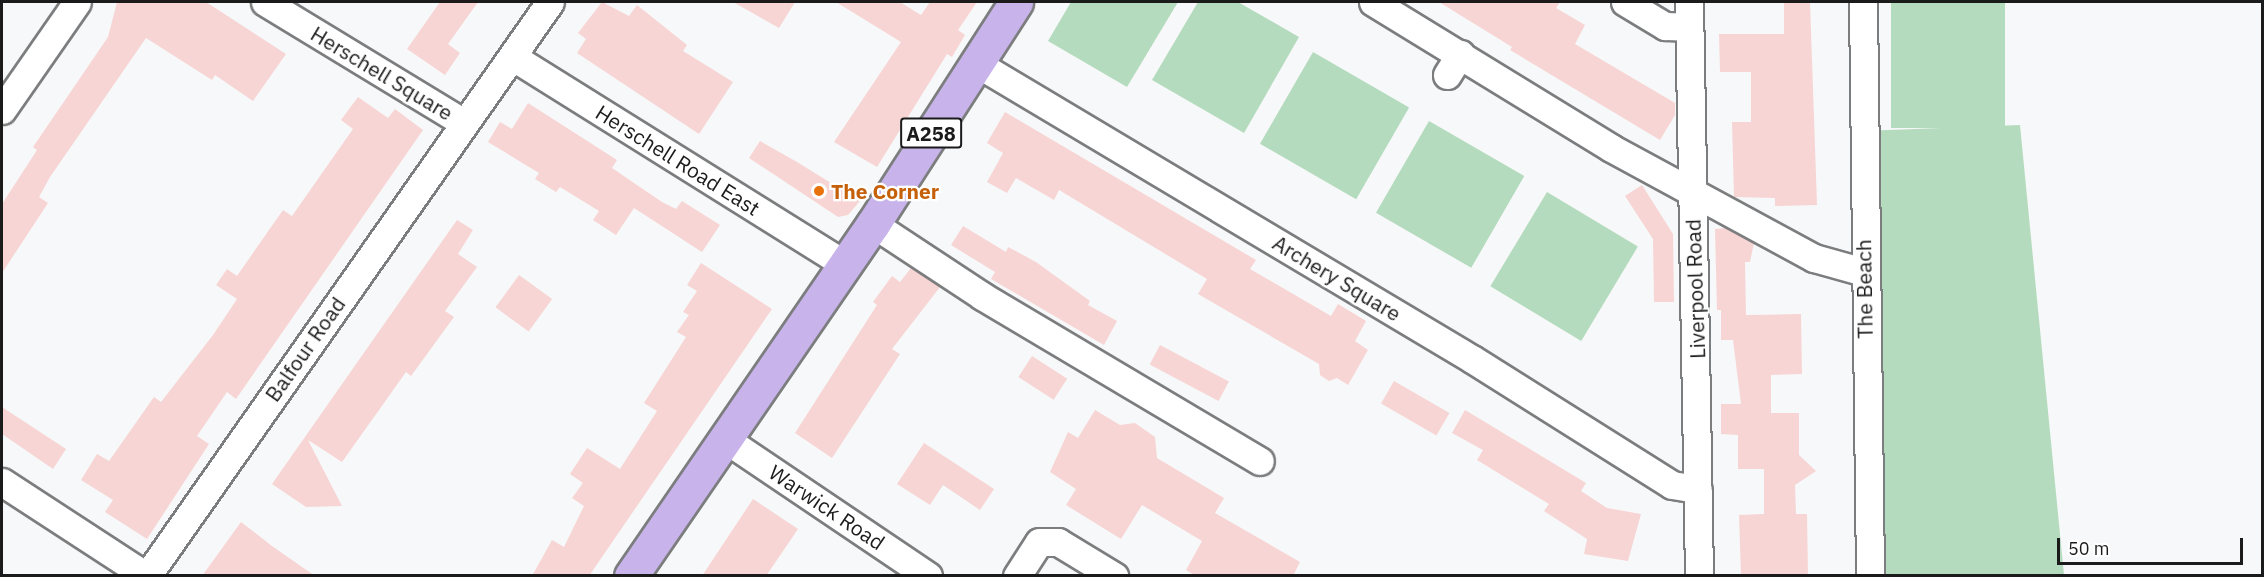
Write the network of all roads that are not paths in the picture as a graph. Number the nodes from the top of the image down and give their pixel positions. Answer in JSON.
{"nodes":[{"id":1,"x":77,"y":2,"type":"edge"},
{"id":2,"x":265,"y":2,"type":"edge"},
{"id":3,"x":550,"y":2,"type":"edge"},
{"id":4,"x":1016,"y":2,"type":"edge"},
{"id":5,"x":1373,"y":2,"type":"edge"},
{"id":6,"x":1625,"y":2,"type":"edge"},
{"id":7,"x":1863,"y":2,"type":"edge"},
{"id":8,"x":1689,"y":14,"type":"edge"},
{"id":9,"x":513,"y":57,"type":"junction"},
{"id":10,"x":976,"y":63,"type":"junction"},
{"id":11,"x":2,"y":110,"type":"edge"},
{"id":12,"x":464,"y":123,"type":"junction"},
{"id":13,"x":1692,"y":188,"type":"junction"},
{"id":14,"x":873,"y":224,"type":"junction"},
{"id":15,"x":843,"y":263,"type":"junction"},
{"id":16,"x":1864,"y":272,"type":"junction"},
{"id":17,"x":725,"y":439,"type":"junction"},
{"id":18,"x":1260,"y":461,"type":"dead end"},
{"id":19,"x":2,"y":482,"type":"edge"},
{"id":20,"x":1698,"y":489,"type":"junction"},
{"id":21,"x":146,"y":576,"type":"edge"},
{"id":22,"x":631,"y":576,"type":"edge"},
{"id":23,"x":928,"y":576,"type":"edge"},
{"id":24,"x":1017,"y":576,"type":"edge"},
{"id":25,"x":1114,"y":576,"type":"edge"},
{"id":26,"x":1699,"y":576,"type":"edge"},
{"id":27,"x":1870,"y":576,"type":"edge"}],
"edges":[{"from":1,"to":11,"type":"street"},
{"from":2,"to":12,"type":"street","name":"Herschell Square"},
{"from":3,"to":9,"type":"street","name":"Herschell Square"},
{"from":4,"to":10,"type":"main road","number":"A258"},
{"from":5,"to":13,"type":"street"},
{"from":6,"to":8,"type":"street"},
{"from":7,"to":16,"type":"street","name":"The Beach"},
{"from":8,"to":13,"type":"street","name":"Liverpool Road"},
{"from":9,"to":12,"type":"street","name":"Herschell Square"},
{"from":9,"to":15,"type":"street","name":"Herschell Road East"},
{"from":10,"to":14,"type":"main road","number":"A258"},
{"from":10,"to":20,"type":"street","name":"Archery Square"},
{"from":12,"to":21,"type":"street","name":"Balfour Road"},
{"from":13,"to":16,"type":"street"},
{"from":13,"to":20,"type":"street","name":"Liverpool Road"},
{"from":14,"to":15,"type":"main road","number":"A258"},
{"from":14,"to":18,"type":"street"},
{"from":15,"to":17,"type":"main road","number":"A258"},
{"from":16,"to":27,"type":"street","name":"The Beach"},
{"from":17,"to":22,"type":"main road","number":"A258"},
{"from":17,"to":23,"type":"street","name":"Warwick Road"},
{"from":19,"to":21,"type":"street"},
{"from":20,"to":26,"type":"street","name":"Liverpool Road"},
{"from":24,"to":25,"type":"street"}]}
